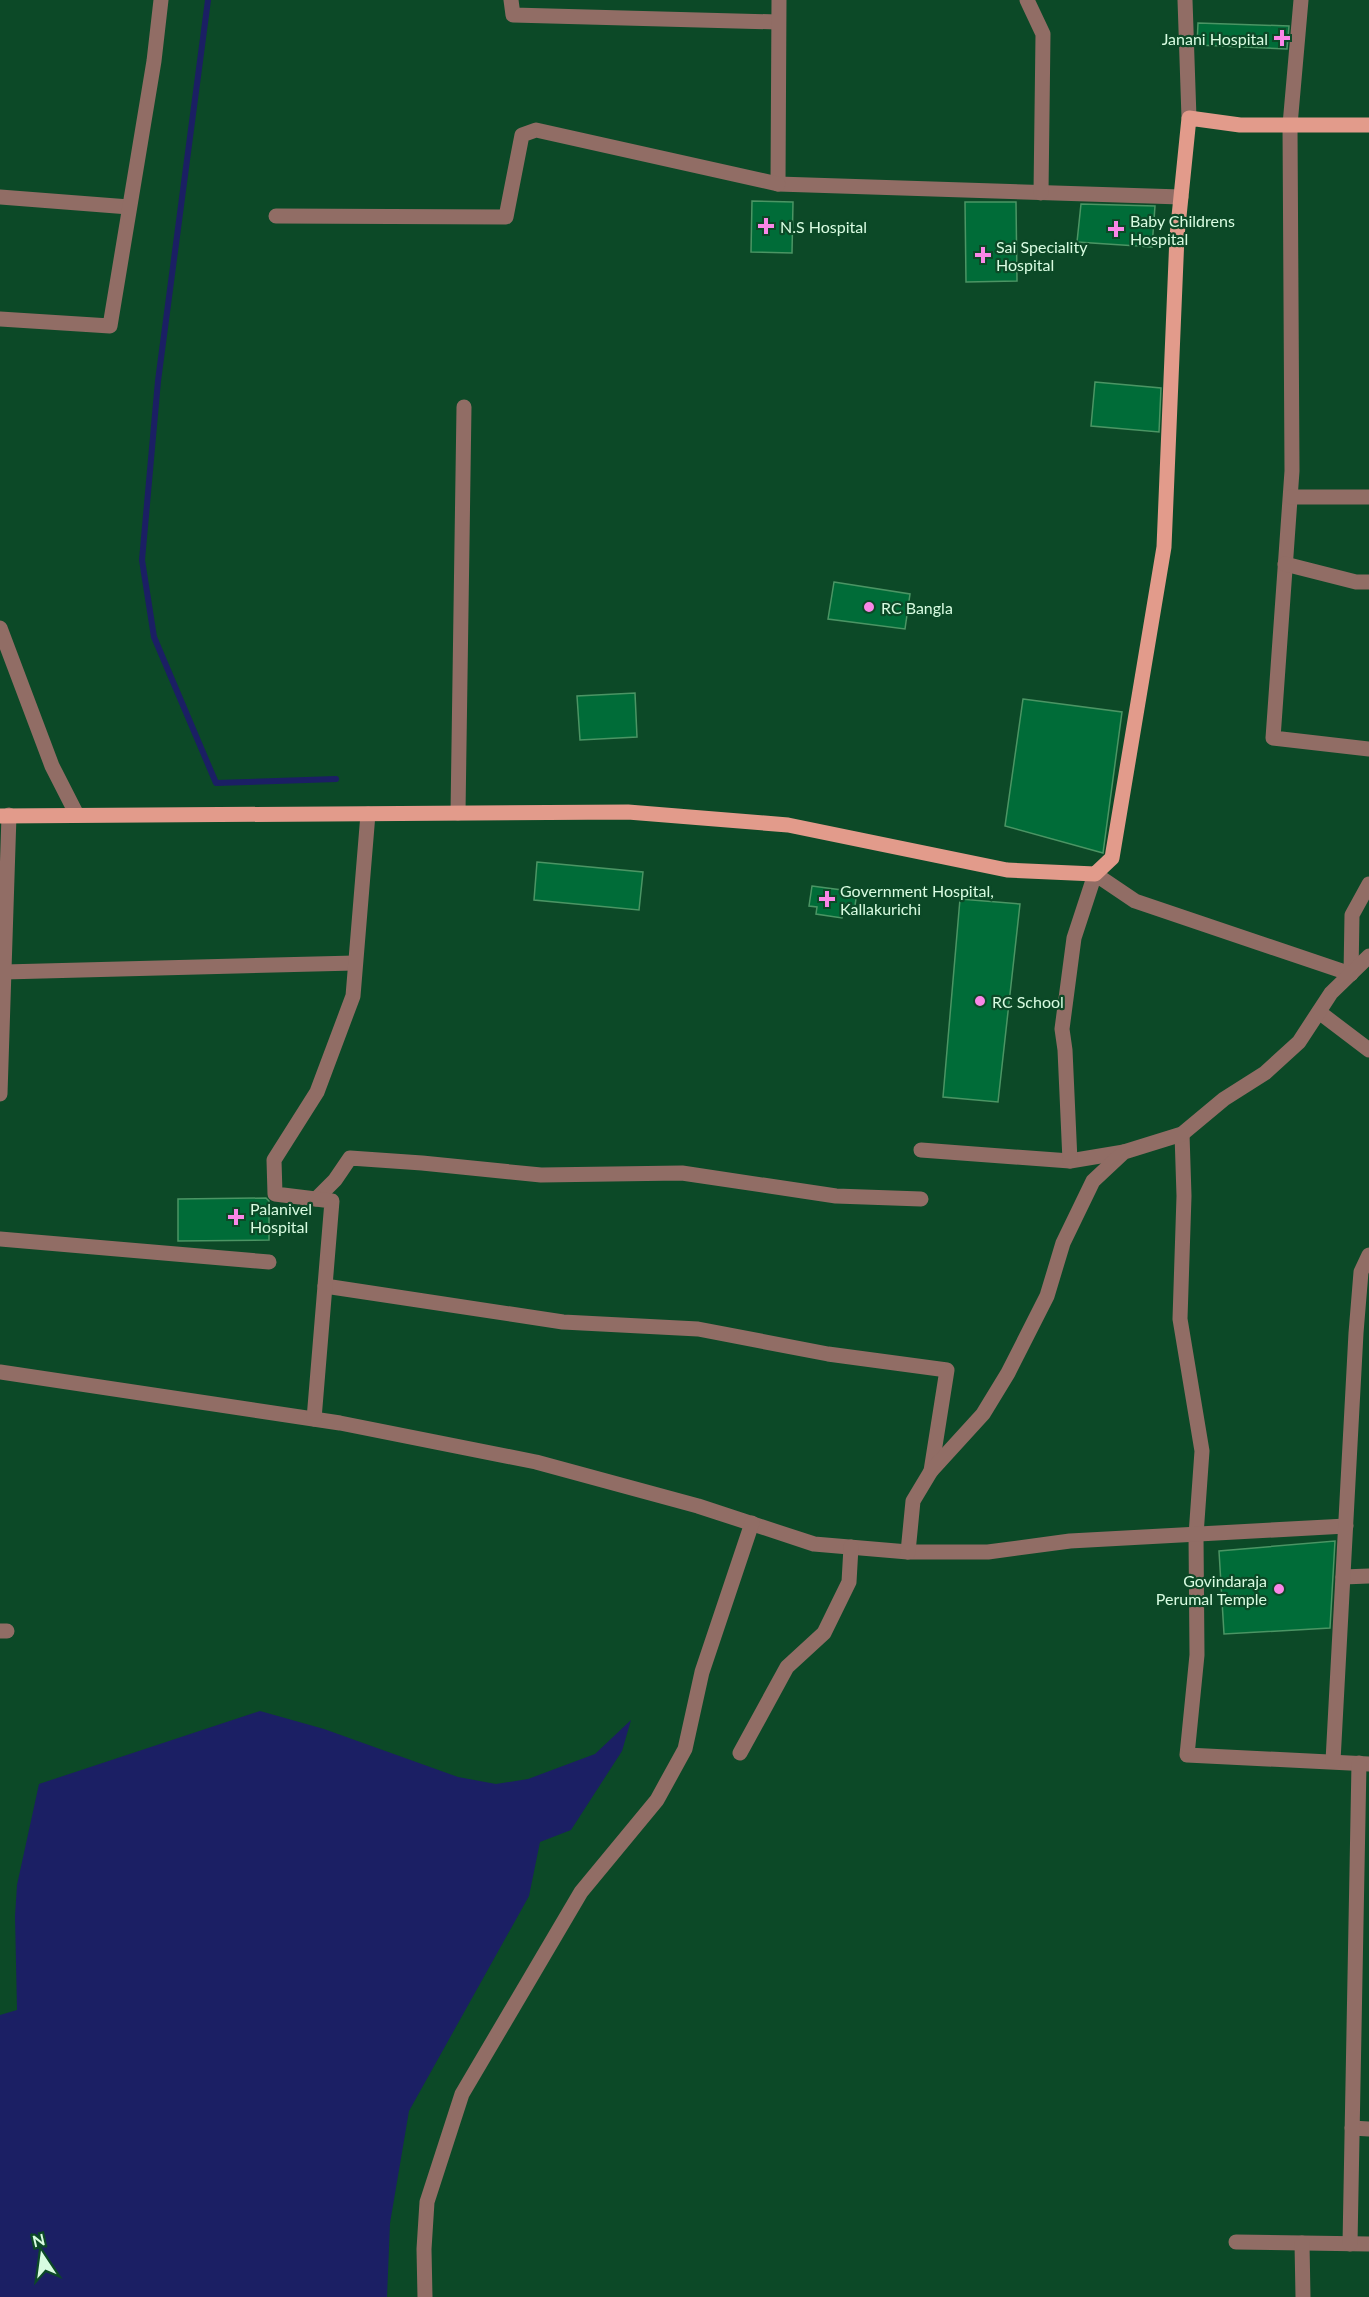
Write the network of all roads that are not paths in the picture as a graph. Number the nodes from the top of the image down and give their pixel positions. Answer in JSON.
{"nodes":[{"id":1,"x":161,"y":0,"type":"edge"},
{"id":2,"x":510,"y":0,"type":"edge"},
{"id":3,"x":779,"y":0,"type":"edge"},
{"id":4,"x":1027,"y":0,"type":"edge"},
{"id":5,"x":1185,"y":0,"type":"edge"},
{"id":6,"x":1301,"y":0,"type":"edge"},
{"id":7,"x":778,"y":22,"type":"junction"},
{"id":8,"x":1189,"y":118,"type":"junction"},
{"id":9,"x":1290,"y":125,"type":"junction"},
{"id":10,"x":1369,"y":125,"type":"edge"},
{"id":11,"x":778,"y":184,"type":"junction"},
{"id":12,"x":1041,"y":193,"type":"junction"},
{"id":13,"x":0,"y":197,"type":"edge"},
{"id":14,"x":1181,"y":197,"type":"junction"},
{"id":15,"x":129,"y":207,"type":"junction"},
{"id":16,"x":276,"y":216,"type":"dead end"},
{"id":17,"x":0,"y":319,"type":"edge"},
{"id":18,"x":464,"y":407,"type":"dead end"},
{"id":19,"x":1290,"y":497,"type":"junction"},
{"id":20,"x":1369,"y":497,"type":"edge"},
{"id":21,"x":1286,"y":564,"type":"junction"},
{"id":22,"x":1369,"y":582,"type":"edge"},
{"id":23,"x":0,"y":628,"type":"edge"},
{"id":24,"x":1369,"y":749,"type":"edge"},
{"id":25,"x":458,"y":813,"type":"junction"},
{"id":26,"x":368,"y":814,"type":"junction"},
{"id":27,"x":77,"y":815,"type":"junction"},
{"id":28,"x":5,"y":816,"type":"edge"},
{"id":29,"x":1095,"y":873,"type":"junction"},
{"id":30,"x":1369,"y":884,"type":"edge"},
{"id":31,"x":1369,"y":956,"type":"edge"},
{"id":32,"x":356,"y":963,"type":"junction"},
{"id":33,"x":4,"y":972,"type":"junction"},
{"id":34,"x":1351,"y":974,"type":"junction"},
{"id":35,"x":1319,"y":1012,"type":"junction"},
{"id":36,"x":1369,"y":1050,"type":"edge"},
{"id":37,"x":0,"y":1094,"type":"edge"},
{"id":38,"x":1182,"y":1134,"type":"junction"},
{"id":39,"x":921,"y":1150,"type":"dead end"},
{"id":40,"x":1124,"y":1152,"type":"junction"},
{"id":41,"x":1070,"y":1161,"type":"junction"},
{"id":42,"x":316,"y":1199,"type":"junction"},
{"id":43,"x":921,"y":1199,"type":"dead end"},
{"id":44,"x":0,"y":1239,"type":"edge"},
{"id":45,"x":1369,"y":1255,"type":"edge"},
{"id":46,"x":269,"y":1262,"type":"dead end"},
{"id":47,"x":325,"y":1286,"type":"junction"},
{"id":48,"x":1363,"y":1333,"type":"edge"},
{"id":49,"x":0,"y":1372,"type":"edge"},
{"id":50,"x":314,"y":1419,"type":"junction"},
{"id":51,"x":931,"y":1471,"type":"junction"},
{"id":52,"x":752,"y":1524,"type":"junction"},
{"id":53,"x":1346,"y":1526,"type":"junction"},
{"id":54,"x":1196,"y":1536,"type":"junction"},
{"id":55,"x":851,"y":1547,"type":"junction"},
{"id":56,"x":908,"y":1552,"type":"junction"},
{"id":57,"x":1369,"y":1576,"type":"edge"},
{"id":58,"x":1343,"y":1577,"type":"junction"},
{"id":59,"x":740,"y":1753,"type":"dead end"},
{"id":60,"x":1333,"y":1761,"type":"junction"},
{"id":61,"x":1364,"y":1764,"type":"edge"},
{"id":62,"x":1352,"y":2128,"type":"junction"},
{"id":63,"x":1369,"y":2129,"type":"edge"},
{"id":64,"x":1236,"y":2242,"type":"dead end"},
{"id":65,"x":1302,"y":2243,"type":"junction"},
{"id":66,"x":1350,"y":2244,"type":"junction"},
{"id":67,"x":1369,"y":2244,"type":"edge"},
{"id":68,"x":425,"y":2297,"type":"edge"},
{"id":69,"x":1303,"y":2297,"type":"edge"}],
"edges":[{"from":1,"to":15,"type":"street"},
{"from":2,"to":7,"type":"street"},
{"from":3,"to":7,"type":"street"},
{"from":4,"to":12,"type":"street"},
{"from":5,"to":8,"type":"street"},
{"from":6,"to":9,"type":"street"},
{"from":7,"to":11,"type":"street"},
{"from":8,"to":9,"type":"main road"},
{"from":8,"to":14,"type":"main road"},
{"from":9,"to":10,"type":"main road"},
{"from":9,"to":19,"type":"street"},
{"from":11,"to":12,"type":"street"},
{"from":11,"to":16,"type":"street"},
{"from":12,"to":14,"type":"street"},
{"from":13,"to":15,"type":"street"},
{"from":14,"to":29,"type":"main road"},
{"from":15,"to":17,"type":"street"},
{"from":18,"to":25,"type":"street"},
{"from":19,"to":20,"type":"street"},
{"from":19,"to":21,"type":"street"},
{"from":21,"to":22,"type":"street"},
{"from":21,"to":24,"type":"street"},
{"from":23,"to":27,"type":"street"},
{"from":25,"to":26,"type":"main road"},
{"from":25,"to":29,"type":"main road"},
{"from":26,"to":27,"type":"main road"},
{"from":26,"to":32,"type":"street"},
{"from":27,"to":28,"type":"main road"},
{"from":28,"to":33,"type":"street"},
{"from":29,"to":34,"type":"street"},
{"from":29,"to":41,"type":"street"},
{"from":30,"to":34,"type":"street"},
{"from":31,"to":34,"type":"street"},
{"from":32,"to":33,"type":"street"},
{"from":32,"to":42,"type":"street"},
{"from":33,"to":37,"type":"street"},
{"from":34,"to":35,"type":"street"},
{"from":35,"to":36,"type":"street"},
{"from":35,"to":38,"type":"street"},
{"from":38,"to":40,"type":"street"},
{"from":38,"to":54,"type":"street"},
{"from":39,"to":41,"type":"street"},
{"from":40,"to":41,"type":"street"},
{"from":40,"to":51,"type":"street"},
{"from":42,"to":43,"type":"street"},
{"from":42,"to":47,"type":"street"},
{"from":44,"to":46,"type":"street"},
{"from":45,"to":48,"type":"street"},
{"from":47,"to":50,"type":"street"},
{"from":47,"to":51,"type":"street"},
{"from":48,"to":53,"type":"street"},
{"from":49,"to":50,"type":"street"},
{"from":50,"to":52,"type":"street"},
{"from":51,"to":56,"type":"street"},
{"from":52,"to":55,"type":"street"},
{"from":52,"to":68,"type":"street"},
{"from":53,"to":54,"type":"street"},
{"from":53,"to":58,"type":"street"},
{"from":54,"to":56,"type":"street"},
{"from":54,"to":60,"type":"street"},
{"from":55,"to":56,"type":"street"},
{"from":55,"to":59,"type":"street"},
{"from":57,"to":58,"type":"street"},
{"from":58,"to":60,"type":"street"},
{"from":60,"to":61,"type":"street"},
{"from":61,"to":62,"type":"street"},
{"from":62,"to":63,"type":"street"},
{"from":62,"to":66,"type":"street"},
{"from":64,"to":65,"type":"street"},
{"from":65,"to":66,"type":"street"},
{"from":65,"to":69,"type":"street"},
{"from":66,"to":67,"type":"street"}]}
